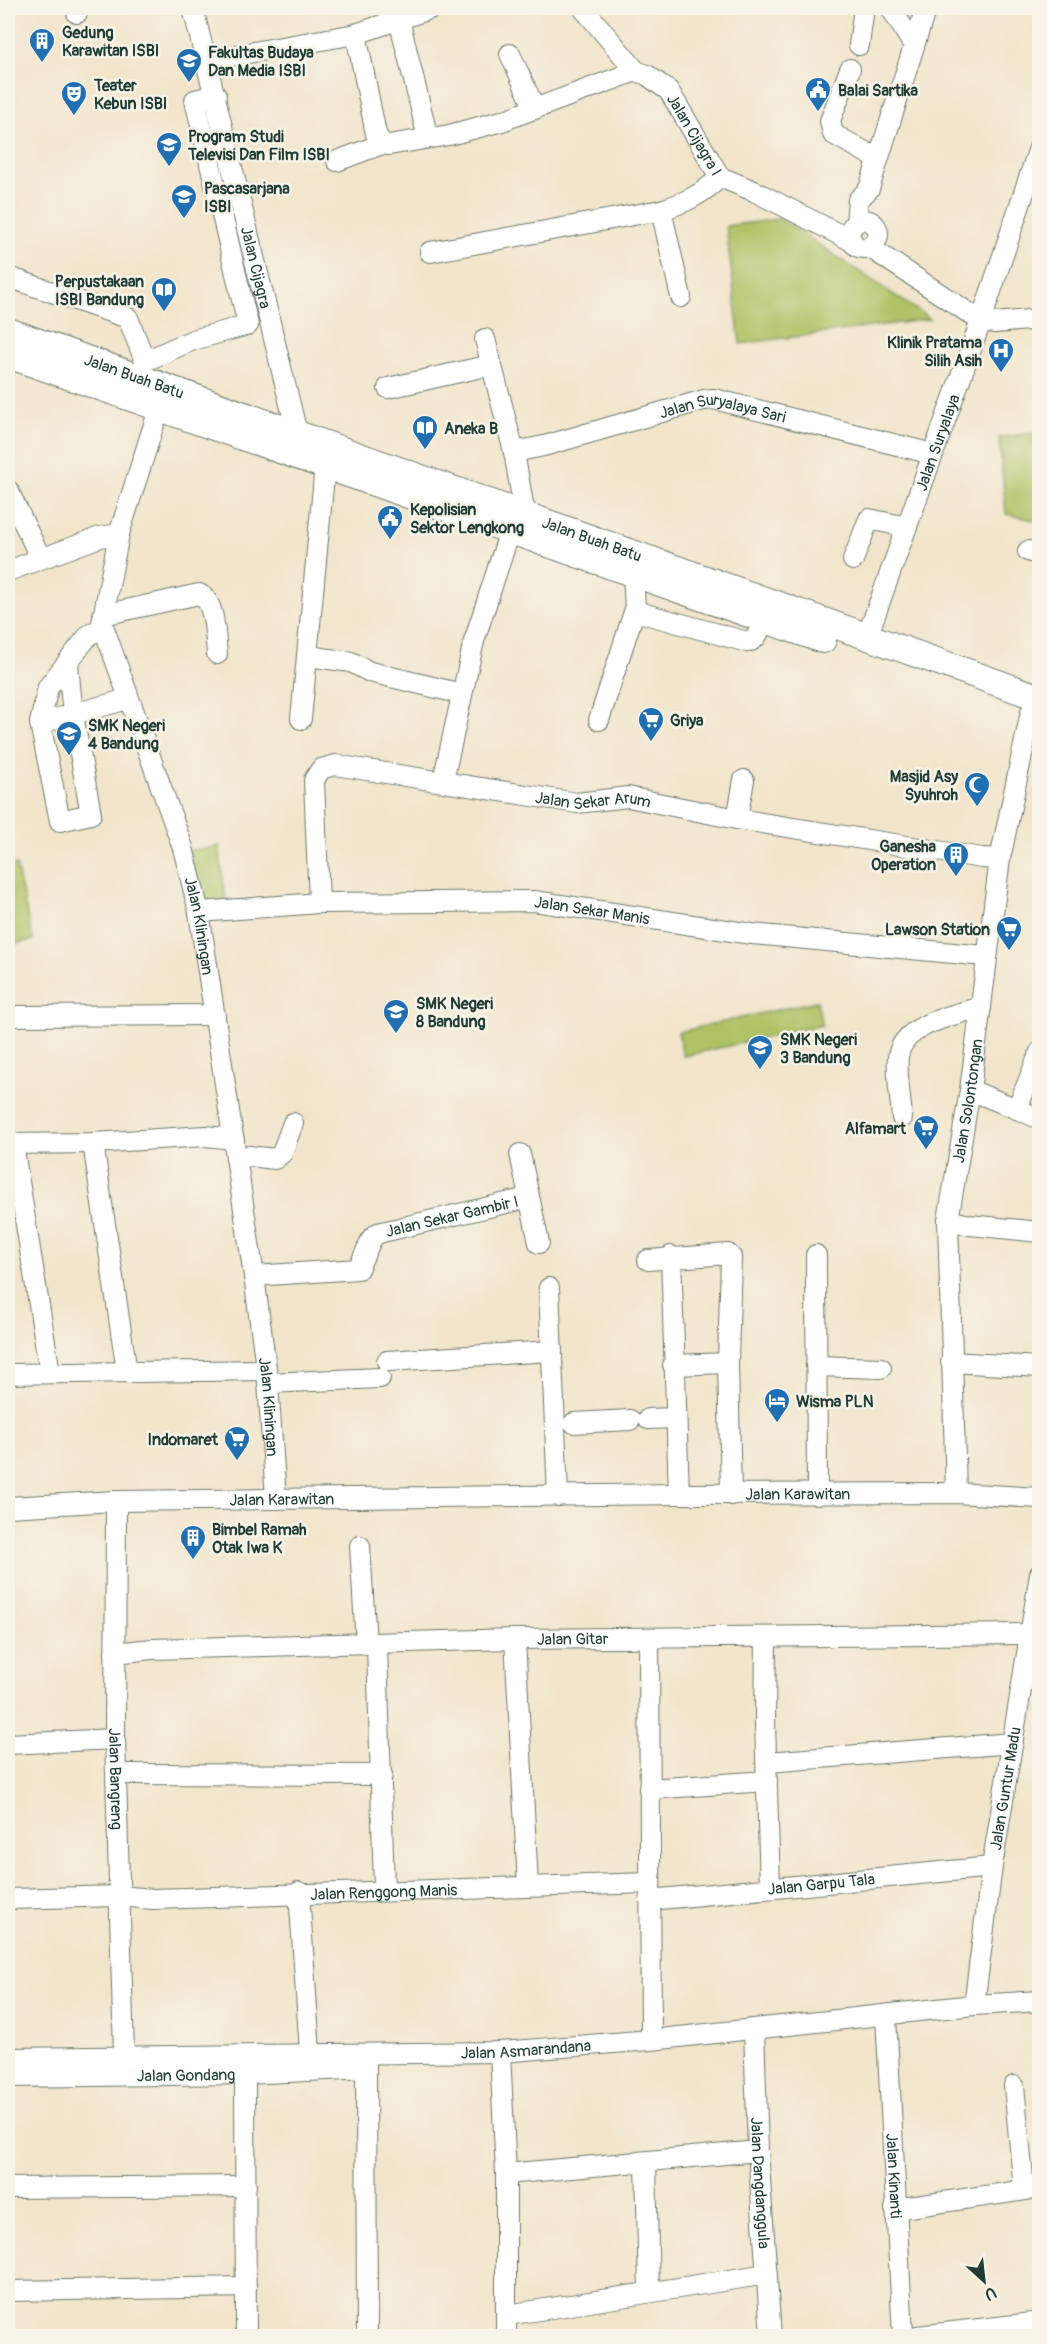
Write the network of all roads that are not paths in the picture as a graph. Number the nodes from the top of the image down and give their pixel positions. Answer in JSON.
{"nodes":[{"id":1,"x":193,"y":8,"type":"edge"},
{"id":2,"x":432,"y":8,"type":"edge"},
{"id":3,"x":583,"y":8,"type":"edge"},
{"id":4,"x":864,"y":8,"type":"edge"},
{"id":5,"x":891,"y":8,"type":"edge"},
{"id":6,"x":926,"y":8,"type":"edge"},
{"id":7,"x":399,"y":19,"type":"junction"},
{"id":8,"x":356,"y":34,"type":"junction"},
{"id":9,"x":859,"y":45,"type":"dead end"},
{"id":10,"x":914,"y":45,"type":"junction"},
{"id":11,"x":510,"y":54,"type":"dead end"},
{"id":12,"x":208,"y":60,"type":"junction"},
{"id":13,"x":850,"y":69,"type":"dead end"},
{"id":14,"x":636,"y":71,"type":"junction"},
{"id":15,"x":216,"y":95,"type":"junction"},
{"id":16,"x":535,"y":109,"type":"junction"},
{"id":17,"x":428,"y":138,"type":"junction"},
{"id":18,"x":382,"y":144,"type":"junction"},
{"id":19,"x":1040,"y":145,"type":"edge"},
{"id":20,"x":878,"y":159,"type":"junction"},
{"id":21,"x":337,"y":161,"type":"dead end"},
{"id":22,"x":720,"y":177,"type":"junction"},
{"id":23,"x":661,"y":210,"type":"junction"},
{"id":24,"x":861,"y":236,"type":"junction"},
{"id":25,"x":430,"y":252,"type":"dead end"},
{"id":26,"x":8,"y":277,"type":"edge"},
{"id":27,"x":681,"y":297,"type":"dead end"},
{"id":28,"x":1040,"y":320,"type":"edge"},
{"id":29,"x":981,"y":321,"type":"junction"},
{"id":30,"x":8,"y":331,"type":"edge"},
{"id":31,"x":485,"y":339,"type":"dead end"},
{"id":32,"x":8,"y":355,"type":"edge"},
{"id":33,"x":491,"y":365,"type":"junction"},
{"id":34,"x":140,"y":377,"type":"junction"},
{"id":35,"x":387,"y":388,"type":"dead end"},
{"id":36,"x":159,"y":409,"type":"junction"},
{"id":37,"x":297,"y":433,"type":"junction"},
{"id":38,"x":514,"y":452,"type":"junction"},
{"id":39,"x":933,"y":454,"type":"junction"},
{"id":40,"x":314,"y":462,"type":"junction"},
{"id":41,"x":8,"y":490,"type":"edge"},
{"id":42,"x":517,"y":523,"type":"junction"},
{"id":43,"x":907,"y":527,"type":"junction"},
{"id":44,"x":119,"y":534,"type":"junction"},
{"id":45,"x":40,"y":557,"type":"junction"},
{"id":46,"x":852,"y":560,"type":"dead end"},
{"id":47,"x":8,"y":571,"type":"edge"},
{"id":48,"x":633,"y":573,"type":"junction"},
{"id":49,"x":635,"y":609,"type":"junction"},
{"id":50,"x":761,"y":618,"type":"junction"},
{"id":51,"x":103,"y":621,"type":"junction"},
{"id":52,"x":867,"y":637,"type":"junction"},
{"id":53,"x":217,"y":654,"type":"dead end"},
{"id":54,"x":308,"y":656,"type":"junction"},
{"id":55,"x":68,"y":665,"type":"junction"},
{"id":56,"x":462,"y":694,"type":"junction"},
{"id":57,"x":128,"y":699,"type":"junction"},
{"id":58,"x":1037,"y":708,"type":"edge"},
{"id":59,"x":73,"y":715,"type":"junction"},
{"id":60,"x":301,"y":719,"type":"dead end"},
{"id":61,"x":599,"y":720,"type":"dead end"},
{"id":62,"x":40,"y":723,"type":"junction"},
{"id":63,"x":744,"y":780,"type":"dead end"},
{"id":64,"x":443,"y":781,"type":"junction"},
{"id":65,"x":737,"y":819,"type":"junction"},
{"id":66,"x":1000,"y":859,"type":"junction"},
{"id":67,"x":319,"y":903,"type":"junction"},
{"id":68,"x":199,"y":912,"type":"junction"},
{"id":69,"x":985,"y":956,"type":"junction"},
{"id":70,"x":981,"y":1007,"type":"junction"},
{"id":71,"x":214,"y":1015,"type":"junction"},
{"id":72,"x":8,"y":1016,"type":"edge"},
{"id":73,"x":1040,"y":1052,"type":"edge"},
{"id":74,"x":970,"y":1090,"type":"junction"},
{"id":75,"x":1017,"y":1110,"type":"junction"},
{"id":76,"x":902,"y":1118,"type":"dead end"},
{"id":77,"x":1040,"y":1119,"type":"edge"},
{"id":78,"x":293,"y":1123,"type":"dead end"},
{"id":79,"x":234,"y":1139,"type":"junction"},
{"id":80,"x":93,"y":1143,"type":"junction"},
{"id":81,"x":10,"y":1144,"type":"edge"},
{"id":82,"x":520,"y":1154,"type":"dead end"},
{"id":83,"x":236,"y":1158,"type":"junction"},
{"id":84,"x":528,"y":1198,"type":"junction"},
{"id":85,"x":948,"y":1220,"type":"junction"},
{"id":86,"x":1040,"y":1232,"type":"edge"},
{"id":87,"x":539,"y":1243,"type":"dead end"},
{"id":88,"x":816,"y":1254,"type":"dead end"},
{"id":89,"x":671,"y":1257,"type":"junction"},
{"id":90,"x":648,"y":1260,"type":"dead end"},
{"id":91,"x":254,"y":1276,"type":"junction"},
{"id":92,"x":549,"y":1288,"type":"dead end"},
{"id":93,"x":552,"y":1351,"type":"junction"},
{"id":94,"x":951,"y":1362,"type":"junction"},
{"id":95,"x":728,"y":1363,"type":"junction"},
{"id":96,"x":674,"y":1365,"type":"junction"},
{"id":97,"x":816,"y":1366,"type":"junction"},
{"id":98,"x":1040,"y":1367,"type":"edge"},
{"id":99,"x":881,"y":1368,"type":"dead end"},
{"id":100,"x":128,"y":1372,"type":"junction"},
{"id":101,"x":50,"y":1373,"type":"junction"},
{"id":102,"x":8,"y":1374,"type":"edge"},
{"id":103,"x":267,"y":1376,"type":"junction"},
{"id":104,"x":675,"y":1418,"type":"junction"},
{"id":105,"x":574,"y":1423,"type":"dead end"},
{"id":106,"x":680,"y":1494,"type":"junction"},
{"id":107,"x":956,"y":1494,"type":"junction"},
{"id":108,"x":731,"y":1495,"type":"junction"},
{"id":109,"x":817,"y":1495,"type":"junction"},
{"id":110,"x":558,"y":1496,"type":"junction"},
{"id":111,"x":1040,"y":1498,"type":"edge"},
{"id":112,"x":276,"y":1499,"type":"junction"},
{"id":113,"x":116,"y":1501,"type":"junction"},
{"id":114,"x":8,"y":1507,"type":"edge"},
{"id":115,"x":360,"y":1545,"type":"dead end"},
{"id":116,"x":1040,"y":1574,"type":"edge"},
{"id":117,"x":1034,"y":1635,"type":"edge"},
{"id":118,"x":766,"y":1637,"type":"junction"},
{"id":119,"x":649,"y":1638,"type":"junction"},
{"id":120,"x":515,"y":1640,"type":"junction"},
{"id":121,"x":371,"y":1644,"type":"junction"},
{"id":122,"x":115,"y":1653,"type":"junction"},
{"id":123,"x":115,"y":1739,"type":"junction"},
{"id":124,"x":1012,"y":1743,"type":"junction"},
{"id":125,"x":8,"y":1744,"type":"edge"},
{"id":126,"x":767,"y":1772,"type":"junction"},
{"id":127,"x":118,"y":1774,"type":"junction"},
{"id":128,"x":382,"y":1775,"type":"junction"},
{"id":129,"x":649,"y":1789,"type":"junction"},
{"id":130,"x":992,"y":1867,"type":"junction"},
{"id":131,"x":528,"y":1886,"type":"junction"},
{"id":132,"x":770,"y":1888,"type":"junction"},
{"id":133,"x":384,"y":1890,"type":"junction"},
{"id":134,"x":299,"y":1892,"type":"junction"},
{"id":135,"x":650,"y":1892,"type":"junction"},
{"id":136,"x":119,"y":1896,"type":"junction"},
{"id":137,"x":8,"y":1899,"type":"edge"},
{"id":138,"x":1040,"y":2001,"type":"edge"},
{"id":139,"x":974,"y":2005,"type":"junction"},
{"id":140,"x":886,"y":2016,"type":"junction"},
{"id":141,"x":754,"y":2029,"type":"junction"},
{"id":142,"x":651,"y":2040,"type":"junction"},
{"id":143,"x":310,"y":2052,"type":"junction"},
{"id":144,"x":500,"y":2052,"type":"junction"},
{"id":145,"x":124,"y":2056,"type":"junction"},
{"id":146,"x":8,"y":2058,"type":"edge"},
{"id":147,"x":366,"y":2061,"type":"junction"},
{"id":148,"x":245,"y":2074,"type":"junction"},
{"id":149,"x":8,"y":2078,"type":"edge"},
{"id":150,"x":1014,"y":2086,"type":"dead end"},
{"id":151,"x":758,"y":2151,"type":"junction"},
{"id":152,"x":646,"y":2163,"type":"junction"},
{"id":153,"x":506,"y":2174,"type":"junction"},
{"id":154,"x":246,"y":2186,"type":"junction"},
{"id":155,"x":8,"y":2188,"type":"edge"},
{"id":156,"x":1032,"y":2188,"type":"edge"},
{"id":157,"x":895,"y":2209,"type":"junction"},
{"id":158,"x":766,"y":2274,"type":"junction"},
{"id":159,"x":246,"y":2287,"type":"junction"},
{"id":160,"x":8,"y":2291,"type":"edge"},
{"id":161,"x":649,"y":2292,"type":"junction"},
{"id":162,"x":507,"y":2315,"type":"junction"},
{"id":163,"x":1040,"y":2322,"type":"edge"},
{"id":164,"x":246,"y":2337,"type":"edge"},
{"id":165,"x":367,"y":2337,"type":"edge"},
{"id":166,"x":506,"y":2337,"type":"edge"},
{"id":167,"x":771,"y":2337,"type":"edge"},
{"id":168,"x":903,"y":2337,"type":"edge"},
{"id":169,"x":917,"y":2337,"type":"edge"}],
"edges":[{"from":1,"to":12,"type":"street","name":"Jalan Cijagra"},
{"from":2,"to":7,"type":"street"},
{"from":3,"to":14,"type":"street","name":"Jalan Cijagra I"},
{"from":4,"to":9,"type":"street"},
{"from":5,"to":10,"type":"street"},
{"from":6,"to":10,"type":"street"},
{"from":7,"to":8,"type":"street"},
{"from":7,"to":17,"type":"street"},
{"from":8,"to":12,"type":"street"},
{"from":8,"to":18,"type":"street"},
{"from":10,"to":20,"type":"street"},
{"from":11,"to":16,"type":"street"},
{"from":12,"to":15,"type":"street","name":"Jalan Cijagra"},
{"from":13,"to":20,"type":"street"},
{"from":14,"to":16,"type":"street"},
{"from":14,"to":22,"type":"street","name":"Jalan Cijagra I"},
{"from":15,"to":26,"type":"street"},
{"from":15,"to":37,"type":"street","name":"Jalan Cijagra"},
{"from":16,"to":17,"type":"street"},
{"from":17,"to":18,"type":"street"},
{"from":18,"to":21,"type":"street"},
{"from":19,"to":29,"type":"street","name":"Jalan Suryalaya"},
{"from":20,"to":24,"type":"street"},
{"from":22,"to":23,"type":"street"},
{"from":22,"to":24,"type":"street","name":"Jalan Cijagra I"},
{"from":23,"to":25,"type":"street"},
{"from":23,"to":27,"type":"street"},
{"from":24,"to":29,"type":"street","name":"Jalan Cijagra I"},
{"from":28,"to":29,"type":"street"},
{"from":29,"to":39,"type":"street","name":"Jalan Suryalaya"},
{"from":30,"to":34,"type":"main road","name":"Jalan Buah Batu"},
{"from":31,"to":33,"type":"street"},
{"from":32,"to":36,"type":"main road","name":"Jalan Buah Batu"},
{"from":33,"to":35,"type":"street"},
{"from":33,"to":38,"type":"street"},
{"from":34,"to":36,"type":"street"},
{"from":34,"to":37,"type":"main road","name":"Jalan Buah Batu"},
{"from":36,"to":40,"type":"main road","name":"Jalan Buah Batu"},
{"from":36,"to":44,"type":"street"},
{"from":37,"to":40,"type":"street","name":"Jalan Cijagra"},
{"from":37,"to":42,"type":"main road","name":"Jalan Buah Batu"},
{"from":38,"to":39,"type":"street","name":"Jalan Suryalaya Sari"},
{"from":38,"to":42,"type":"street"},
{"from":39,"to":43,"type":"street","name":"Jalan Suryalaya"},
{"from":40,"to":42,"type":"main road","name":"Jalan Buah Batu"},
{"from":40,"to":54,"type":"street","name":"Jalan Cijagra"},
{"from":41,"to":45,"type":"street"},
{"from":42,"to":48,"type":"main road","name":"Jalan Buah Batu"},
{"from":42,"to":52,"type":"main road","name":"Jalan Buah Batu"},
{"from":42,"to":56,"type":"street"},
{"from":43,"to":46,"type":"street"},
{"from":43,"to":52,"type":"street","name":"Jalan Suryalaya"},
{"from":44,"to":45,"type":"street"},
{"from":44,"to":51,"type":"street"},
{"from":45,"to":47,"type":"street"},
{"from":48,"to":49,"type":"street"},
{"from":48,"to":50,"type":"main road","name":"Jalan Buah Batu"},
{"from":49,"to":50,"type":"street"},
{"from":49,"to":61,"type":"street"},
{"from":50,"to":58,"type":"main road","name":"Jalan Buah Batu"},
{"from":51,"to":53,"type":"street"},
{"from":51,"to":55,"type":"street"},
{"from":51,"to":57,"type":"street","name":"Jalan Kliningan"},
{"from":52,"to":58,"type":"main road","name":"Jalan Buah Batu"},
{"from":54,"to":56,"type":"street"},
{"from":54,"to":60,"type":"street","name":"Jalan Cijagra"},
{"from":55,"to":59,"type":"street"},
{"from":55,"to":62,"type":"street"},
{"from":56,"to":64,"type":"street"},
{"from":57,"to":59,"type":"street"},
{"from":57,"to":68,"type":"street","name":"Jalan Kliningan"},
{"from":58,"to":66,"type":"street","name":"Jalan Solontongan"},
{"from":59,"to":62,"type":"street"},
{"from":59,"to":62,"type":"street"},
{"from":63,"to":65,"type":"street"},
{"from":64,"to":65,"type":"street","name":"Jalan Sekar Arum"},
{"from":64,"to":67,"type":"street","name":"Jalan Sekar Arum"},
{"from":65,"to":66,"type":"street","name":"Jalan Sekar Arum"},
{"from":66,"to":69,"type":"street","name":"Jalan Solontongan"},
{"from":67,"to":68,"type":"street","name":"Jalan Sekar Manis"},
{"from":67,"to":69,"type":"street","name":"Jalan Sekar Manis"},
{"from":68,"to":71,"type":"street","name":"Jalan Kliningan"},
{"from":69,"to":70,"type":"street","name":"Jalan Solontongan"},
{"from":70,"to":74,"type":"street","name":"Jalan Solontongan"},
{"from":70,"to":76,"type":"street"},
{"from":71,"to":72,"type":"street"},
{"from":71,"to":79,"type":"street","name":"Jalan Kliningan"},
{"from":73,"to":75,"type":"street"},
{"from":74,"to":75,"type":"street"},
{"from":74,"to":85,"type":"street","name":"Jalan Solontongan"},
{"from":75,"to":77,"type":"street"},
{"from":78,"to":83,"type":"street"},
{"from":79,"to":80,"type":"street"},
{"from":79,"to":83,"type":"street","name":"Jalan Kliningan"},
{"from":80,"to":81,"type":"street"},
{"from":80,"to":100,"type":"street"},
{"from":81,"to":101,"type":"street"},
{"from":82,"to":84,"type":"street"},
{"from":83,"to":91,"type":"street","name":"Jalan Kliningan"},
{"from":84,"to":87,"type":"street"},
{"from":84,"to":91,"type":"street","name":"Jalan Sekar Gambir I"},
{"from":85,"to":86,"type":"street"},
{"from":85,"to":94,"type":"street","name":"Jalan Solontongan"},
{"from":88,"to":97,"type":"street"},
{"from":89,"to":90,"type":"street"},
{"from":89,"to":95,"type":"street"},
{"from":89,"to":96,"type":"street"},
{"from":91,"to":103,"type":"street","name":"Jalan Kliningan"},
{"from":92,"to":93,"type":"street"},
{"from":93,"to":103,"type":"street"},
{"from":93,"to":110,"type":"street"},
{"from":94,"to":98,"type":"street"},
{"from":94,"to":107,"type":"street","name":"Jalan Solontongan"},
{"from":95,"to":96,"type":"street"},
{"from":95,"to":108,"type":"street"},
{"from":96,"to":104,"type":"street"},
{"from":97,"to":99,"type":"street"},
{"from":97,"to":109,"type":"street"},
{"from":100,"to":101,"type":"street"},
{"from":100,"to":103,"type":"street"},
{"from":101,"to":102,"type":"street"},
{"from":103,"to":112,"type":"street","name":"Jalan Kliningan"},
{"from":104,"to":105,"type":"street"},
{"from":104,"to":106,"type":"street"},
{"from":106,"to":108,"type":"street","name":"Jalan Karawitan"},
{"from":106,"to":110,"type":"street","name":"Jalan Karawitan"},
{"from":107,"to":109,"type":"street","name":"Jalan Karawitan"},
{"from":107,"to":111,"type":"street","name":"Jalan Karawitan"},
{"from":108,"to":109,"type":"street","name":"Jalan Karawitan"},
{"from":110,"to":112,"type":"street","name":"Jalan Karawitan"},
{"from":112,"to":113,"type":"street","name":"Jalan Karawitan"},
{"from":113,"to":114,"type":"street","name":"Jalan Karawitan"},
{"from":113,"to":122,"type":"street","name":"Jalan Bangreng"},
{"from":115,"to":121,"type":"street"},
{"from":116,"to":117,"type":"street","name":"Jalan Guntur Madu"},
{"from":117,"to":118,"type":"street","name":"Jalan Gitar"},
{"from":117,"to":124,"type":"street","name":"Jalan Guntur Madu"},
{"from":118,"to":119,"type":"street","name":"Jalan Gitar"},
{"from":118,"to":126,"type":"street"},
{"from":119,"to":120,"type":"street","name":"Jalan Gitar"},
{"from":119,"to":129,"type":"street"},
{"from":120,"to":121,"type":"street","name":"Jalan Gitar"},
{"from":120,"to":131,"type":"street"},
{"from":121,"to":122,"type":"street","name":"Jalan Gitar"},
{"from":121,"to":128,"type":"street"},
{"from":122,"to":123,"type":"street","name":"Jalan Bangreng"},
{"from":123,"to":125,"type":"street"},
{"from":123,"to":127,"type":"street","name":"Jalan Bangreng"},
{"from":124,"to":126,"type":"street"},
{"from":124,"to":130,"type":"street","name":"Jalan Guntur Madu"},
{"from":126,"to":129,"type":"street"},
{"from":126,"to":132,"type":"street"},
{"from":127,"to":128,"type":"street"},
{"from":127,"to":136,"type":"street","name":"Jalan Bangreng"},
{"from":128,"to":133,"type":"street"},
{"from":129,"to":135,"type":"street"},
{"from":130,"to":132,"type":"street","name":"Jalan Garpu Tala"},
{"from":130,"to":139,"type":"street","name":"Jalan Guntur Madu"},
{"from":131,"to":133,"type":"street","name":"Jalan Renggong Manis"},
{"from":131,"to":135,"type":"street","name":"Jalan Renggong Manis"},
{"from":132,"to":135,"type":"street","name":"Jalan Garpu Tala"},
{"from":133,"to":134,"type":"street","name":"Jalan Renggong Manis"},
{"from":134,"to":136,"type":"street","name":"Jalan Renggong Manis"},
{"from":134,"to":143,"type":"street"},
{"from":135,"to":142,"type":"street"},
{"from":136,"to":137,"type":"street","name":"Jalan Renggong Manis"},
{"from":136,"to":145,"type":"street","name":"Jalan Bangreng"},
{"from":138,"to":139,"type":"street","name":"Jalan Asmarandana"},
{"from":139,"to":140,"type":"street","name":"Jalan Asmarandana"},
{"from":140,"to":141,"type":"street","name":"Jalan Asmarandana"},
{"from":140,"to":157,"type":"street","name":"Jalan Kinanti"},
{"from":141,"to":142,"type":"street","name":"Jalan Asmarandana"},
{"from":141,"to":151,"type":"street","name":"Jalan Dangdanggula"},
{"from":142,"to":144,"type":"street","name":"Jalan Asmarandana"},
{"from":143,"to":145,"type":"street","name":"Jalan Asmarandana"},
{"from":143,"to":147,"type":"street","name":"Jalan Asmarandana"},
{"from":144,"to":147,"type":"street","name":"Jalan Asmarandana"},
{"from":144,"to":153,"type":"street"},
{"from":145,"to":146,"type":"street","name":"Jalan Asmarandana"},
{"from":147,"to":148,"type":"street","name":"Jalan Gondang"},
{"from":147,"to":165,"type":"street"},
{"from":148,"to":149,"type":"street","name":"Jalan Gondang"},
{"from":148,"to":154,"type":"street"},
{"from":150,"to":156,"type":"street"},
{"from":151,"to":152,"type":"street"},
{"from":151,"to":158,"type":"street","name":"Jalan Dangdanggula"},
{"from":152,"to":153,"type":"street"},
{"from":152,"to":161,"type":"street"},
{"from":153,"to":162,"type":"street"},
{"from":154,"to":155,"type":"street"},
{"from":154,"to":159,"type":"street"},
{"from":156,"to":157,"type":"street"},
{"from":157,"to":168,"type":"street","name":"Jalan Kinanti"},
{"from":158,"to":161,"type":"street"},
{"from":158,"to":167,"type":"street","name":"Jalan Dangdanggula"},
{"from":159,"to":160,"type":"street"},
{"from":159,"to":164,"type":"street"},
{"from":161,"to":162,"type":"street"},
{"from":162,"to":166,"type":"street"},
{"from":163,"to":169,"type":"street"}]}
